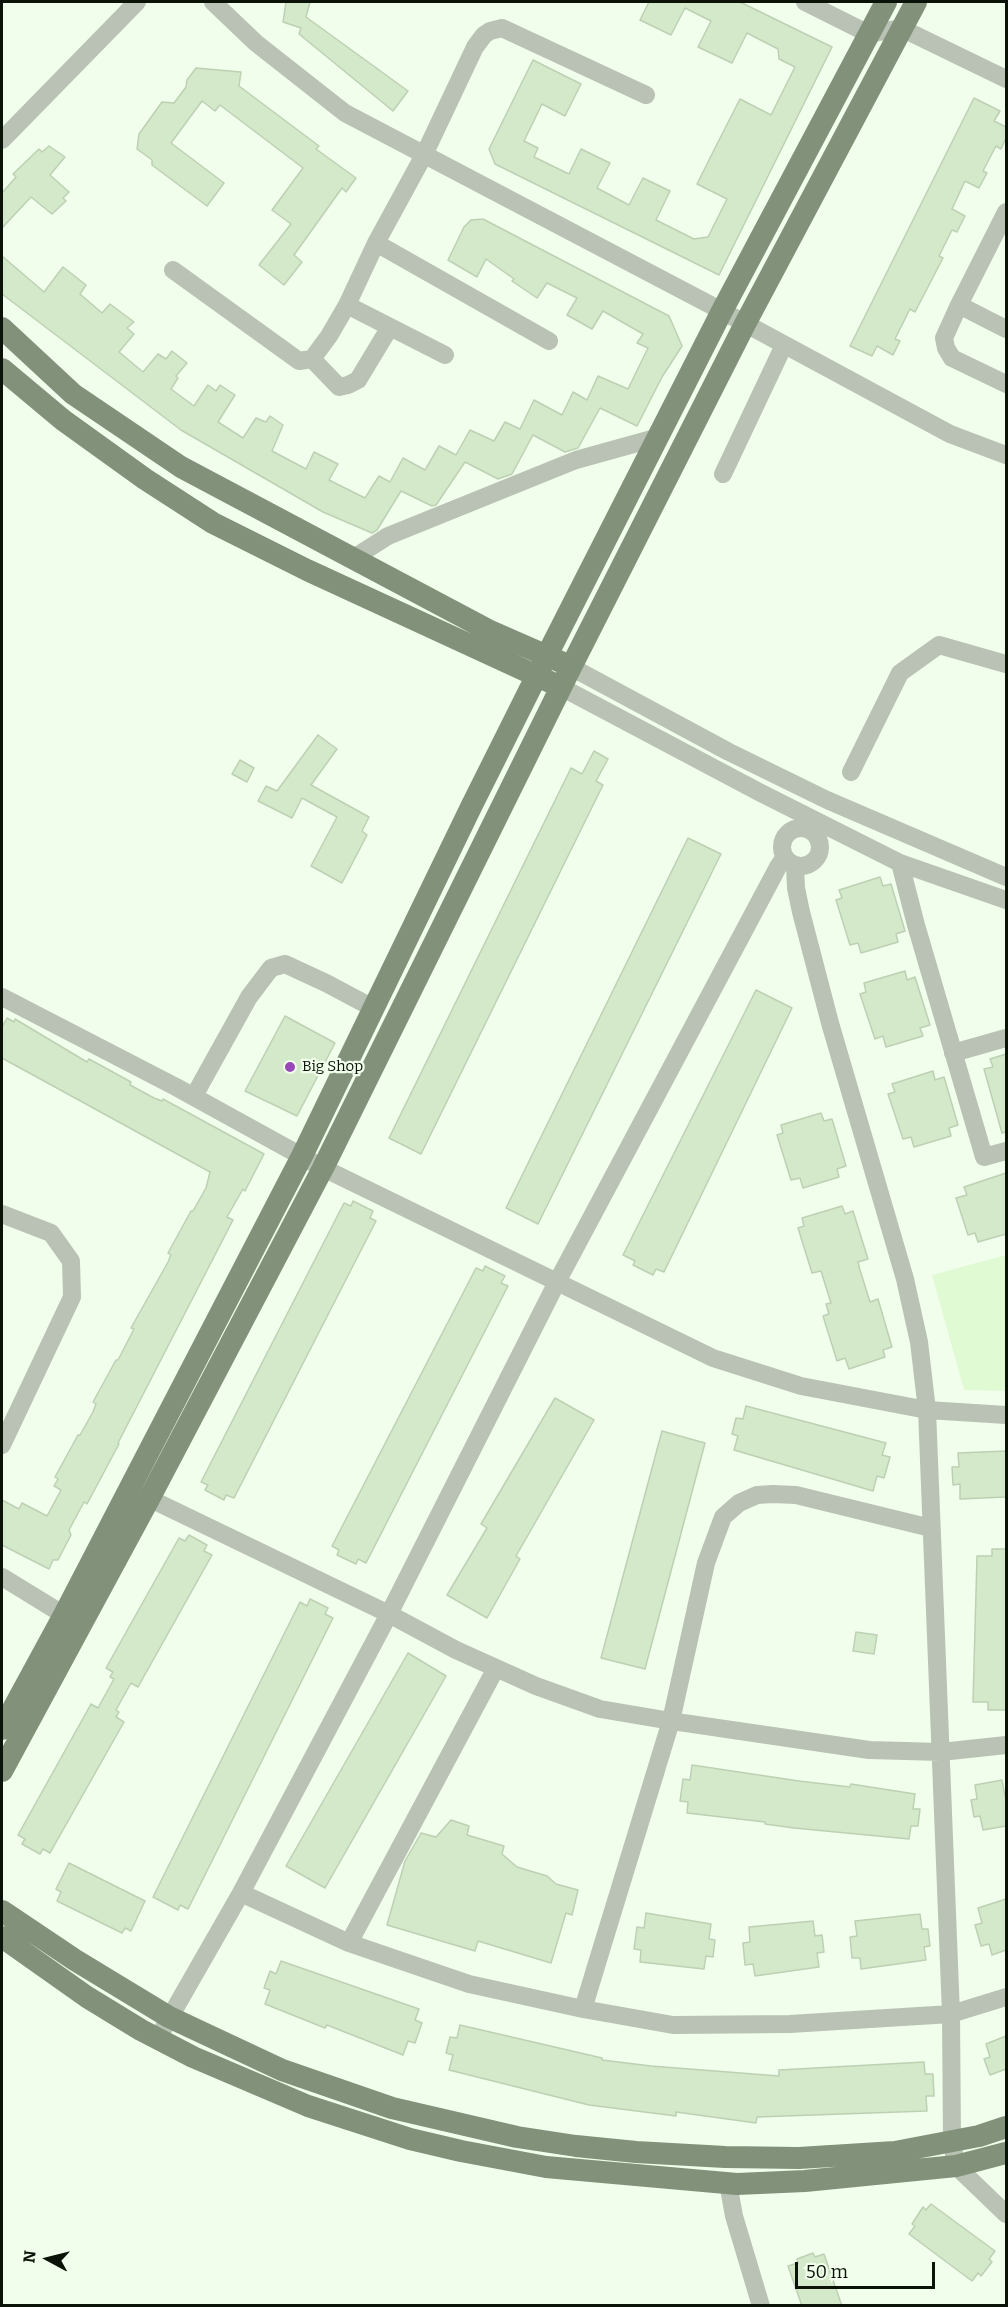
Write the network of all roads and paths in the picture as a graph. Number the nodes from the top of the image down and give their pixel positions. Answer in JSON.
{"nodes":[{"id":1,"x":137,"y":2,"type":"edge"},
{"id":2,"x":213,"y":2,"type":"edge"},
{"id":3,"x":805,"y":2,"type":"edge"},
{"id":4,"x":886,"y":2,"type":"edge"},
{"id":5,"x":916,"y":2,"type":"edge"},
{"id":6,"x":901,"y":28,"type":"junction"},
{"id":7,"x":868,"y":34,"type":"junction"},
{"id":8,"x":1006,"y":79,"type":"edge"},
{"id":9,"x":646,"y":95,"type":"dead end"},
{"id":10,"x":2,"y":140,"type":"edge"},
{"id":11,"x":424,"y":155,"type":"junction"},
{"id":12,"x":1006,"y":212,"type":"edge"},
{"id":13,"x":376,"y":243,"type":"junction"},
{"id":14,"x":173,"y":270,"type":"dead end"},
{"id":15,"x":347,"y":305,"type":"junction"},
{"id":16,"x":959,"y":305,"type":"junction"},
{"id":17,"x":722,"y":311,"type":"junction"},
{"id":18,"x":745,"y":324,"type":"junction"},
{"id":19,"x":390,"y":327,"type":"junction"},
{"id":20,"x":2,"y":328,"type":"edge"},
{"id":21,"x":1006,"y":329,"type":"edge"},
{"id":22,"x":549,"y":341,"type":"dead end"},
{"id":23,"x":784,"y":345,"type":"junction"},
{"id":24,"x":445,"y":355,"type":"dead end"},
{"id":25,"x":312,"y":359,"type":"junction"},
{"id":26,"x":2,"y":369,"type":"edge"},
{"id":27,"x":1006,"y":384,"type":"edge"},
{"id":28,"x":659,"y":437,"type":"junction"},
{"id":29,"x":1006,"y":455,"type":"edge"},
{"id":30,"x":723,"y":474,"type":"dead end"},
{"id":31,"x":352,"y":559,"type":"junction"},
{"id":32,"x":547,"y":656,"type":"junction"},
{"id":33,"x":1006,"y":664,"type":"edge"},
{"id":34,"x":571,"y":667,"type":"junction"},
{"id":35,"x":537,"y":676,"type":"junction"},
{"id":36,"x":561,"y":687,"type":"junction"},
{"id":37,"x":852,"y":772,"type":"dead end"},
{"id":38,"x":826,"y":800,"type":"junction"},
{"id":39,"x":813,"y":825,"type":"junction"},
{"id":40,"x":790,"y":861,"type":"junction"},
{"id":41,"x":900,"y":863,"type":"junction"},
{"id":42,"x":1006,"y":877,"type":"edge"},
{"id":43,"x":1006,"y":900,"type":"edge"},
{"id":44,"x":2,"y":997,"type":"edge"},
{"id":45,"x":373,"y":1008,"type":"junction"},
{"id":46,"x":1006,"y":1038,"type":"edge"},
{"id":47,"x":953,"y":1053,"type":"junction"},
{"id":48,"x":194,"y":1096,"type":"junction"},
{"id":49,"x":1006,"y":1150,"type":"edge"},
{"id":50,"x":302,"y":1156,"type":"junction"},
{"id":51,"x":323,"y":1168,"type":"junction"},
{"id":52,"x":2,"y":1214,"type":"edge"},
{"id":53,"x":557,"y":1282,"type":"junction"},
{"id":54,"x":927,"y":1410,"type":"junction"},
{"id":55,"x":1006,"y":1415,"type":"edge"},
{"id":56,"x":2,"y":1445,"type":"edge"},
{"id":57,"x":129,"y":1489,"type":"junction"},
{"id":58,"x":149,"y":1499,"type":"junction"},
{"id":59,"x":931,"y":1528,"type":"junction"},
{"id":60,"x":2,"y":1578,"type":"edge"},
{"id":61,"x":389,"y":1614,"type":"junction"},
{"id":62,"x":64,"y":1615,"type":"junction"},
{"id":63,"x":496,"y":1668,"type":"junction"},
{"id":64,"x":671,"y":1721,"type":"junction"},
{"id":65,"x":2,"y":1729,"type":"edge"},
{"id":66,"x":1006,"y":1745,"type":"edge"},
{"id":67,"x":941,"y":1752,"type":"junction"},
{"id":68,"x":2,"y":1771,"type":"edge"},
{"id":69,"x":242,"y":1893,"type":"junction"},
{"id":70,"x":2,"y":1911,"type":"edge"},
{"id":71,"x":2,"y":1937,"type":"edge"},
{"id":72,"x":349,"y":1943,"type":"junction"},
{"id":73,"x":1006,"y":1996,"type":"edge"},
{"id":74,"x":583,"y":2009,"type":"junction"},
{"id":75,"x":951,"y":2014,"type":"junction"},
{"id":76,"x":169,"y":2017,"type":"junction"},
{"id":77,"x":158,"y":2038,"type":"junction"},
{"id":78,"x":1006,"y":2127,"type":"edge"},
{"id":79,"x":952,"y":2142,"type":"junction"},
{"id":80,"x":1006,"y":2153,"type":"edge"},
{"id":81,"x":956,"y":2166,"type":"junction"},
{"id":82,"x":728,"y":2183,"type":"junction"},
{"id":83,"x":1006,"y":2214,"type":"edge"},
{"id":84,"x":761,"y":2306,"type":"edge"}],
"edges":[{"from":1,"to":10,"type":"street"},
{"from":2,"to":11,"type":"street"},
{"from":3,"to":7,"type":"street"},
{"from":4,"to":7,"type":"main road"},
{"from":5,"to":6,"type":"main road"},
{"from":6,"to":7,"type":"street"},
{"from":6,"to":8,"type":"street"},
{"from":6,"to":18,"type":"main road"},
{"from":7,"to":17,"type":"main road"},
{"from":9,"to":11,"type":"street"},
{"from":11,"to":13,"type":"street"},
{"from":11,"to":17,"type":"street"},
{"from":12,"to":16,"type":"street"},
{"from":13,"to":15,"type":"street"},
{"from":13,"to":22,"type":"street"},
{"from":14,"to":25,"type":"street"},
{"from":15,"to":19,"type":"street"},
{"from":15,"to":25,"type":"street"},
{"from":16,"to":21,"type":"street"},
{"from":16,"to":27,"type":"street"},
{"from":17,"to":18,"type":"street"},
{"from":17,"to":28,"type":"main road"},
{"from":18,"to":23,"type":"street"},
{"from":18,"to":34,"type":"main road"},
{"from":19,"to":24,"type":"street"},
{"from":19,"to":25,"type":"street"},
{"from":20,"to":31,"type":"main road"},
{"from":23,"to":29,"type":"street"},
{"from":23,"to":30,"type":"street"},
{"from":26,"to":35,"type":"main road"},
{"from":28,"to":31,"type":"street"},
{"from":28,"to":32,"type":"main road"},
{"from":31,"to":32,"type":"main road"},
{"from":32,"to":34,"type":"main road"},
{"from":32,"to":35,"type":"main road"},
{"from":33,"to":37,"type":"street"},
{"from":34,"to":36,"type":"main road"},
{"from":34,"to":38,"type":"street"},
{"from":35,"to":36,"type":"main road"},
{"from":35,"to":45,"type":"main road"},
{"from":36,"to":39,"type":"street"},
{"from":36,"to":51,"type":"main road"},
{"from":38,"to":39,"type":"street"},
{"from":38,"to":42,"type":"street"},
{"from":39,"to":40,"type":"street"},
{"from":39,"to":40,"type":"street"},
{"from":39,"to":41,"type":"street"},
{"from":40,"to":53,"type":"street"},
{"from":40,"to":54,"type":"street"},
{"from":41,"to":43,"type":"street"},
{"from":41,"to":47,"type":"street"},
{"from":44,"to":48,"type":"street"},
{"from":45,"to":48,"type":"street"},
{"from":45,"to":50,"type":"main road"},
{"from":46,"to":47,"type":"street"},
{"from":47,"to":49,"type":"street"},
{"from":48,"to":50,"type":"street"},
{"from":50,"to":51,"type":"street"},
{"from":50,"to":57,"type":"main road"},
{"from":51,"to":53,"type":"street"},
{"from":51,"to":58,"type":"main road"},
{"from":52,"to":56,"type":"street"},
{"from":53,"to":54,"type":"street"},
{"from":53,"to":61,"type":"street"},
{"from":54,"to":55,"type":"street"},
{"from":54,"to":59,"type":"street"},
{"from":57,"to":58,"type":"street"},
{"from":57,"to":62,"type":"main road"},
{"from":58,"to":61,"type":"street"},
{"from":58,"to":68,"type":"main road"},
{"from":59,"to":64,"type":"street"},
{"from":59,"to":67,"type":"street"},
{"from":60,"to":62,"type":"street"},
{"from":61,"to":63,"type":"street"},
{"from":61,"to":69,"type":"street"},
{"from":62,"to":65,"type":"main road"},
{"from":63,"to":64,"type":"street"},
{"from":63,"to":72,"type":"street"},
{"from":64,"to":67,"type":"street"},
{"from":64,"to":74,"type":"street"},
{"from":66,"to":67,"type":"street"},
{"from":67,"to":75,"type":"street"},
{"from":69,"to":72,"type":"street"},
{"from":69,"to":76,"type":"street"},
{"from":70,"to":76,"type":"main road"},
{"from":71,"to":77,"type":"main road"},
{"from":72,"to":74,"type":"street"},
{"from":73,"to":75,"type":"street"},
{"from":74,"to":75,"type":"street"},
{"from":75,"to":79,"type":"street"},
{"from":76,"to":77,"type":"street"},
{"from":76,"to":79,"type":"main road"},
{"from":77,"to":82,"type":"main road"},
{"from":78,"to":79,"type":"main road"},
{"from":79,"to":81,"type":"street"},
{"from":80,"to":81,"type":"main road"},
{"from":81,"to":82,"type":"main road"},
{"from":81,"to":83,"type":"street"},
{"from":82,"to":84,"type":"street"}]}
